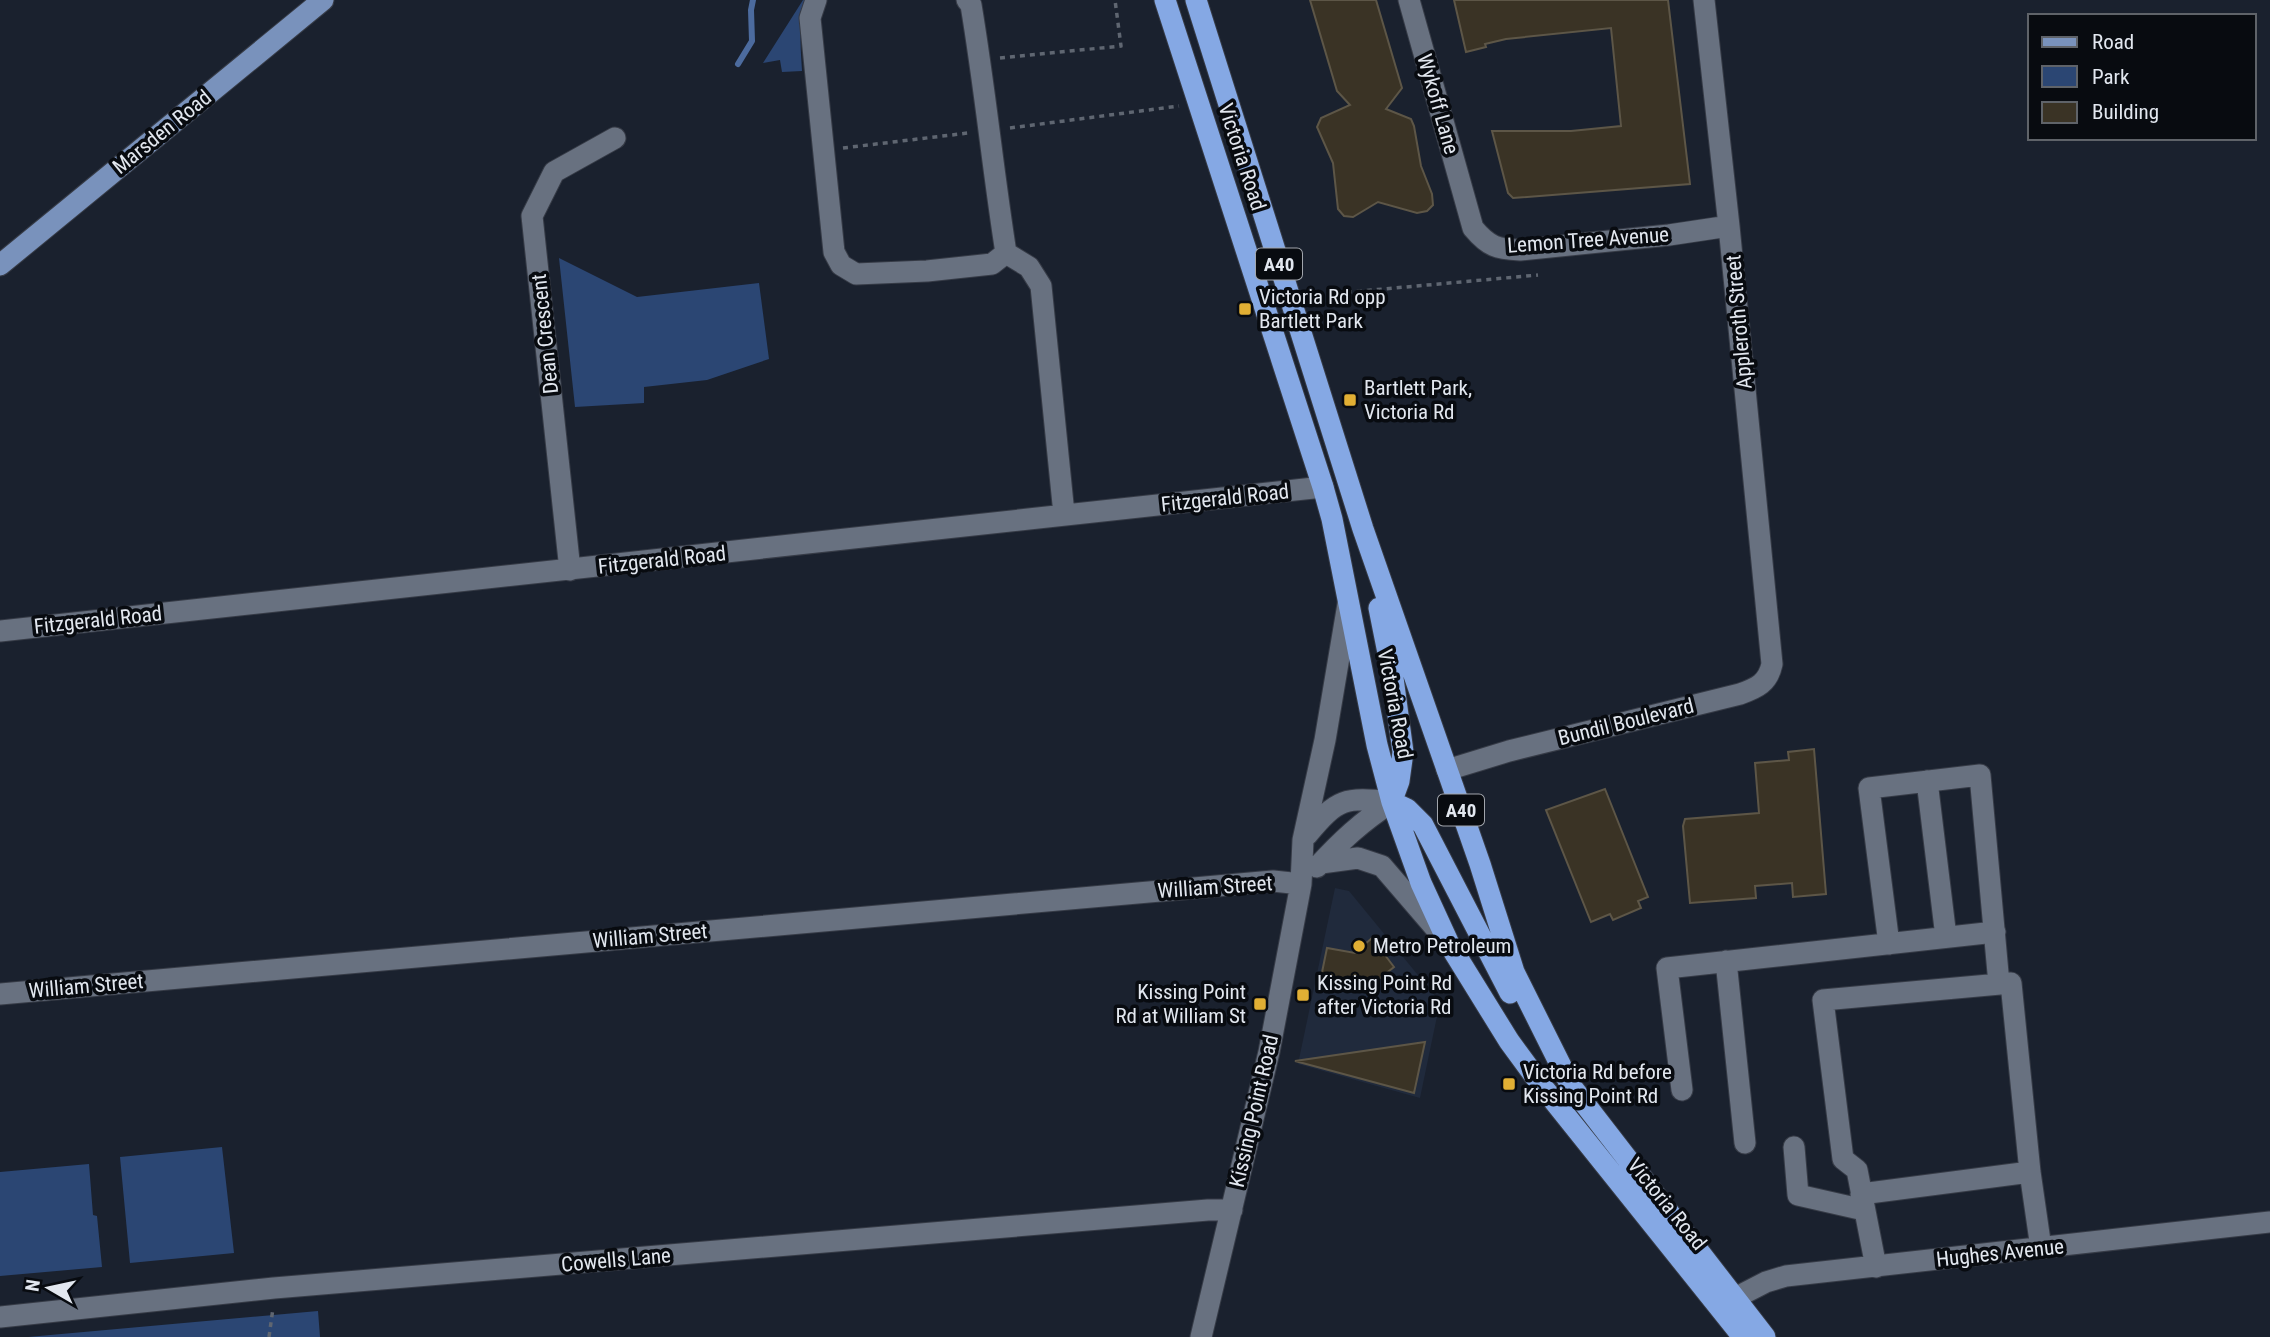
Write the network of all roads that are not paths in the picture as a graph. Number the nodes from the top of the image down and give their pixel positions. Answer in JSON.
{"nodes":[{"id":1,"x":323,"y":0,"type":"edge"},
{"id":2,"x":816,"y":0,"type":"edge"},
{"id":3,"x":967,"y":0,"type":"edge"},
{"id":4,"x":1165,"y":0,"type":"edge"},
{"id":5,"x":1196,"y":0,"type":"edge"},
{"id":6,"x":1409,"y":0,"type":"edge"},
{"id":7,"x":1704,"y":0,"type":"edge"},
{"id":8,"x":615,"y":138,"type":"dead end"},
{"id":9,"x":1467,"y":209,"type":"joint"},
{"id":10,"x":1730,"y":226,"type":"junction"},
{"id":11,"x":1006,"y":253,"type":"junction"},
{"id":12,"x":0,"y":265,"type":"edge"},
{"id":13,"x":1323,"y":487,"type":"junction"},
{"id":14,"x":1064,"y":514,"type":"junction"},
{"id":15,"x":1363,"y":528,"type":"junction"},
{"id":16,"x":570,"y":570,"type":"junction"},
{"id":17,"x":1349,"y":598,"type":"junction"},
{"id":18,"x":0,"y":631,"type":"edge"},
{"id":19,"x":1769,"y":645,"type":"joint"},
{"id":20,"x":1447,"y":770,"type":"junction"},
{"id":21,"x":1927,"y":781,"type":"junction"},
{"id":22,"x":1392,"y":802,"type":"junction"},
{"id":23,"x":1303,"y":840,"type":"junction"},
{"id":24,"x":1321,"y":863,"type":"junction"},
{"id":25,"x":1301,"y":884,"type":"junction"},
{"id":26,"x":1995,"y":932,"type":"junction"},
{"id":27,"x":1946,"y":937,"type":"junction"},
{"id":28,"x":1449,"y":944,"type":"junction"},
{"id":29,"x":1889,"y":944,"type":"junction"},
{"id":30,"x":1726,"y":961,"type":"junction"},
{"id":31,"x":1999,"y":984,"type":"junction"},
{"id":32,"x":0,"y":994,"type":"edge"},
{"id":33,"x":1571,"y":1086,"type":"junction"},
{"id":34,"x":1682,"y":1090,"type":"dead end"},
{"id":35,"x":1745,"y":1143,"type":"dead end"},
{"id":36,"x":1794,"y":1147,"type":"dead end"},
{"id":37,"x":2030,"y":1172,"type":"junction"},
{"id":38,"x":1863,"y":1202,"type":"junction"},
{"id":39,"x":1232,"y":1210,"type":"junction"},
{"id":40,"x":2270,"y":1222,"type":"edge"},
{"id":41,"x":2041,"y":1248,"type":"junction"},
{"id":42,"x":1875,"y":1266,"type":"junction"},
{"id":43,"x":1735,"y":1298,"type":"junction"},
{"id":44,"x":0,"y":1317,"type":"edge"},
{"id":45,"x":1201,"y":1337,"type":"edge"},
{"id":46,"x":1742,"y":1337,"type":"edge"},
{"id":47,"x":1765,"y":1337,"type":"edge"}],
"edges":[{"from":1,"to":12,"type":"main road","name":"Marsden Road"},
{"from":2,"to":11,"type":"street"},
{"from":3,"to":11,"type":"street"},
{"from":4,"to":13,"type":"highway","name":"Victoria Road","number":"A40"},
{"from":5,"to":15,"type":"highway","name":"Victoria Road","number":"A40"},
{"from":6,"to":9,"type":"street","name":"Wykoff Lane"},
{"from":7,"to":10,"type":"street","name":"Appleroth Street"},
{"from":8,"to":16,"type":"street","name":"Dean Crescent"},
{"from":9,"to":10,"type":"street","name":"Lemon Tree Avenue"},
{"from":10,"to":19,"type":"street","name":"Appleroth Street"},
{"from":11,"to":14,"type":"street"},
{"from":13,"to":14,"type":"street","name":"Fitzgerald Road"},
{"from":13,"to":17,"type":"highway","name":"Victoria Road","number":"A40"},
{"from":14,"to":16,"type":"street","name":"Fitzgerald Road"},
{"from":15,"to":20,"type":"highway","name":"Victoria Road","number":"A40"},
{"from":15,"to":22,"type":"highway"},
{"from":16,"to":18,"type":"street","name":"Fitzgerald Road"},
{"from":17,"to":22,"type":"highway","name":"Victoria Road","number":"A40"},
{"from":17,"to":23,"type":"street","name":"Kissing Point Road"},
{"from":19,"to":20,"type":"street","name":"Bundil Boulevard"},
{"from":20,"to":33,"type":"highway","name":"Victoria Road","number":"A40"},
{"from":21,"to":26,"type":"street"},
{"from":21,"to":27,"type":"street"},
{"from":21,"to":29,"type":"street"},
{"from":22,"to":23,"type":"street"},
{"from":22,"to":24,"type":"street"},
{"from":22,"to":28,"type":"highway","name":"Victoria Road","number":"A40"},
{"from":22,"to":33,"type":"highway"},
{"from":23,"to":25,"type":"street","name":"Kissing Point Road"},
{"from":24,"to":25,"type":"street"},
{"from":24,"to":28,"type":"street"},
{"from":25,"to":32,"type":"street","name":"William Street"},
{"from":25,"to":39,"type":"street","name":"Kissing Point Road"},
{"from":26,"to":27,"type":"street"},
{"from":26,"to":31,"type":"street"},
{"from":27,"to":29,"type":"street"},
{"from":28,"to":46,"type":"highway","name":"Victoria Road","number":"A40"},
{"from":29,"to":30,"type":"street"},
{"from":30,"to":34,"type":"street"},
{"from":30,"to":35,"type":"street"},
{"from":31,"to":37,"type":"street"},
{"from":31,"to":38,"type":"street"},
{"from":33,"to":43,"type":"highway","name":"Victoria Road","number":"A40"},
{"from":36,"to":38,"type":"street"},
{"from":37,"to":38,"type":"street"},
{"from":37,"to":41,"type":"street"},
{"from":38,"to":42,"type":"street"},
{"from":39,"to":44,"type":"street","name":"Cowells Lane"},
{"from":39,"to":45,"type":"street","name":"Kissing Point Road"},
{"from":40,"to":41,"type":"street","name":"Hughes Avenue"},
{"from":41,"to":42,"type":"street","name":"Hughes Avenue"},
{"from":42,"to":43,"type":"street","name":"Hughes Avenue"},
{"from":43,"to":47,"type":"highway","name":"Victoria Road","number":"A40"}]}
